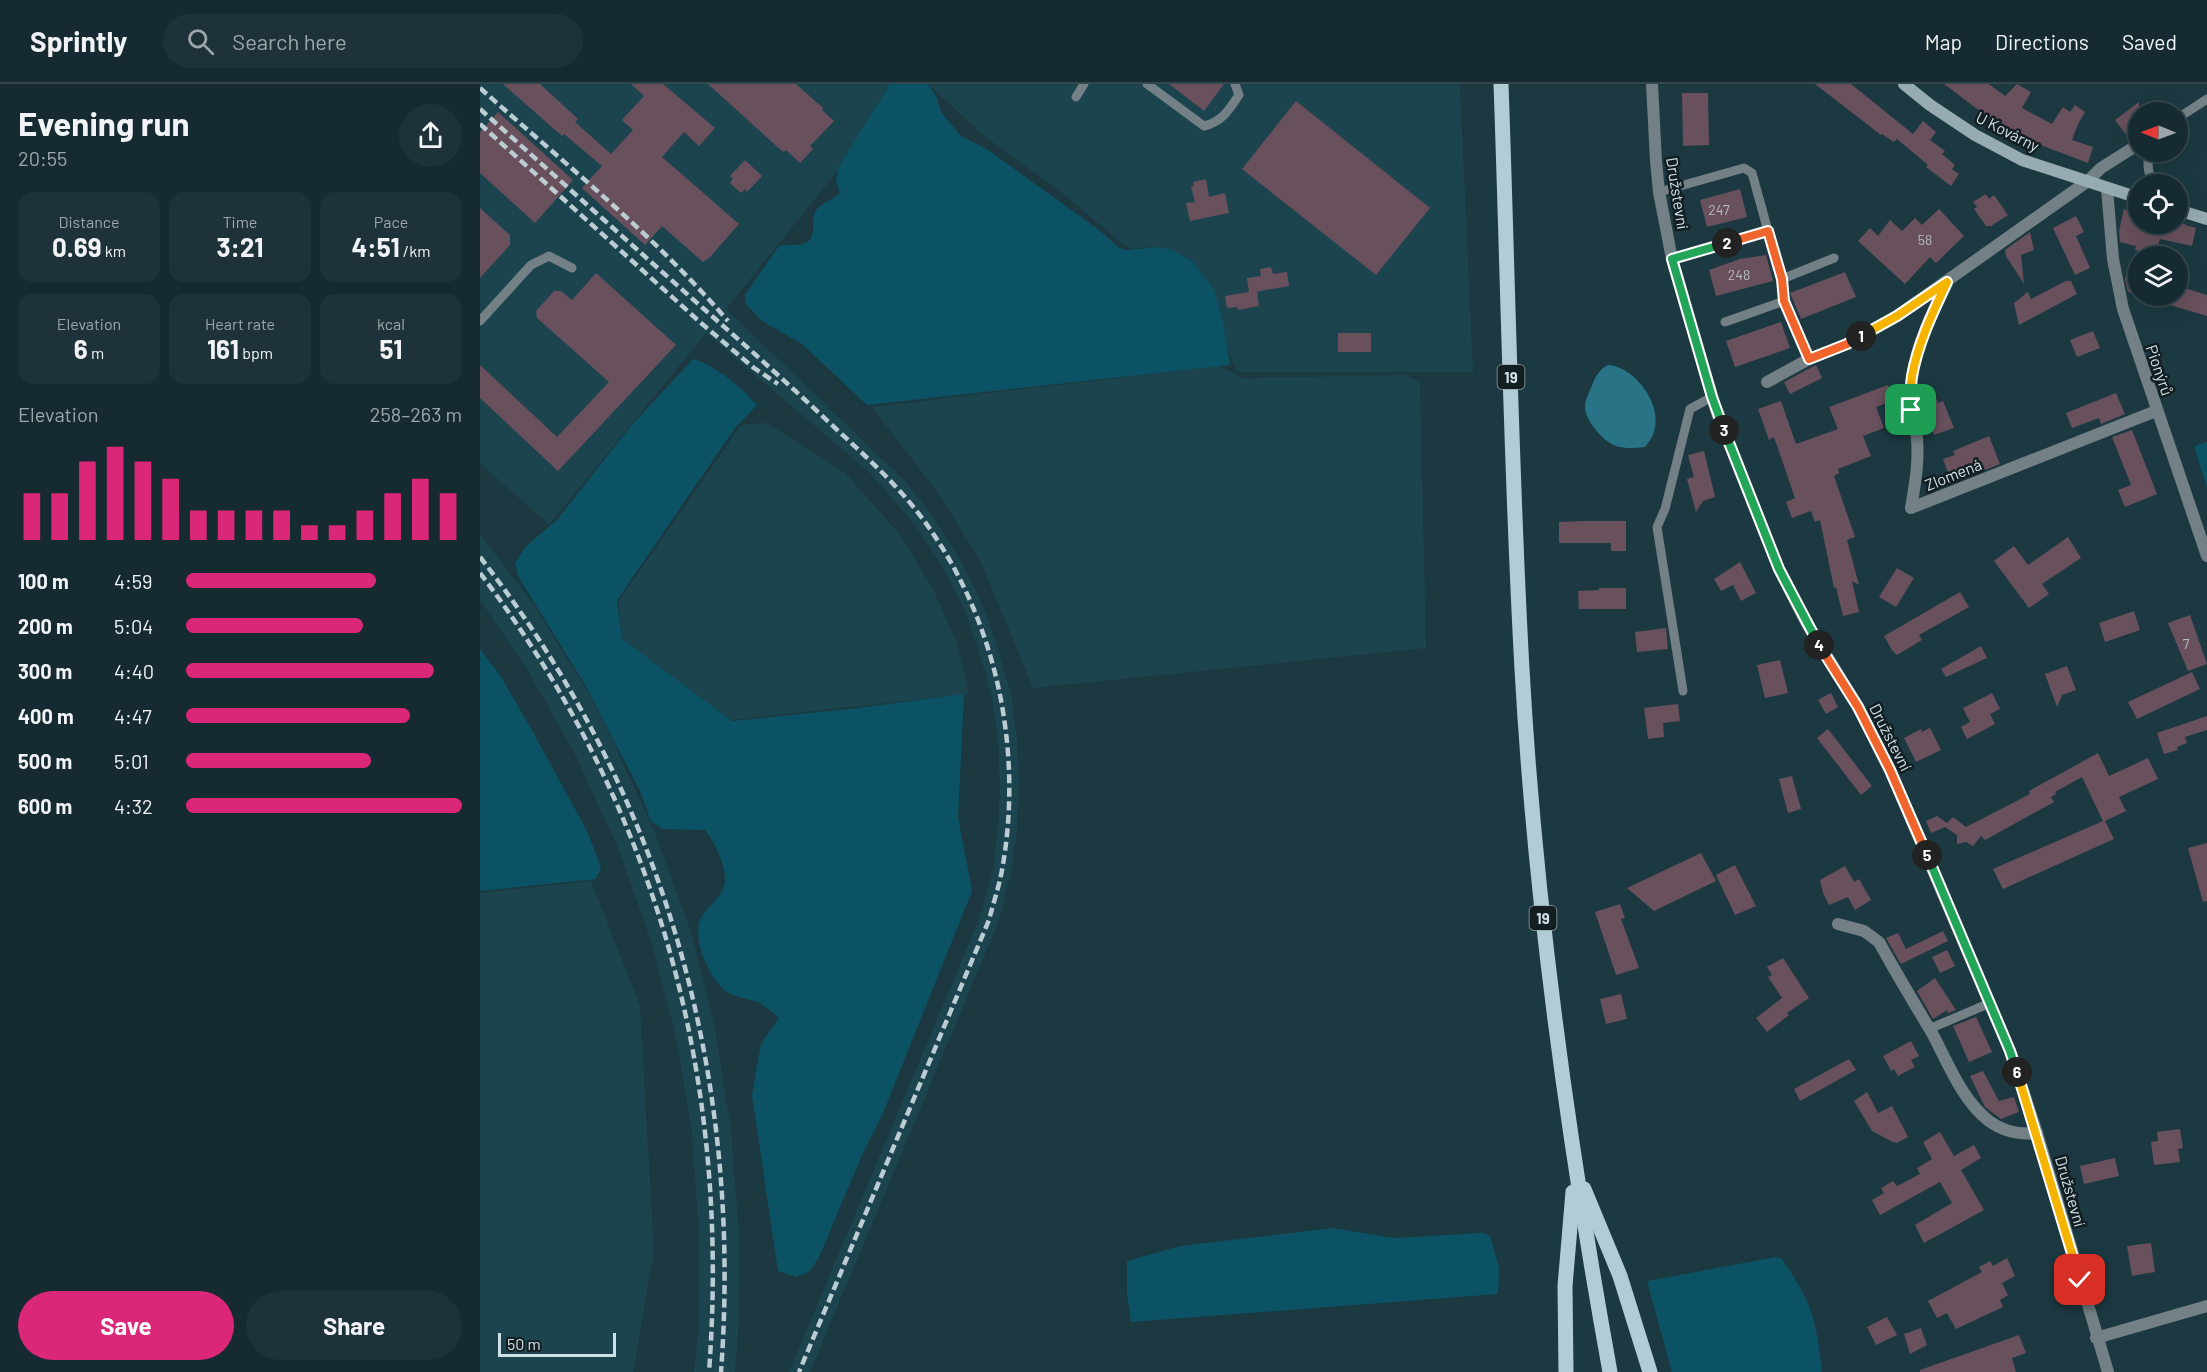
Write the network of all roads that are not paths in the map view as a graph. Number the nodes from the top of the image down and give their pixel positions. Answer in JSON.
{"nodes":[{"id":1,"x":1084,"y":84,"type":"edge"},
{"id":2,"x":1147,"y":84,"type":"edge"},
{"id":3,"x":1235,"y":84,"type":"edge"},
{"id":4,"x":1501,"y":84,"type":"edge"},
{"id":5,"x":1652,"y":84,"type":"edge"},
{"id":6,"x":1904,"y":84,"type":"edge"},
{"id":7,"x":1076,"y":97,"type":"dead end"},
{"id":8,"x":2207,"y":99,"type":"edge"},
{"id":9,"x":2188,"y":111,"type":"edge"},
{"id":10,"x":2128,"y":151,"type":"edge"},
{"id":11,"x":2088,"y":181,"type":"junction"},
{"id":12,"x":2107,"y":189,"type":"junction"},
{"id":13,"x":1659,"y":192,"type":"junction"},
{"id":14,"x":2128,"y":195,"type":"edge"},
{"id":15,"x":2188,"y":213,"type":"edge"},
{"id":16,"x":2207,"y":219,"type":"edge"},
{"id":17,"x":1768,"y":231,"type":"junction"},
{"id":18,"x":1834,"y":258,"type":"dead end"},
{"id":19,"x":1672,"y":259,"type":"junction"},
{"id":20,"x":572,"y":268,"type":"dead end"},
{"id":21,"x":1782,"y":279,"type":"junction"},
{"id":22,"x":1947,"y":282,"type":"junction"},
{"id":23,"x":1784,"y":301,"type":"junction"},
{"id":24,"x":480,"y":321,"type":"edge"},
{"id":25,"x":1725,"y":322,"type":"dead end"},
{"id":26,"x":1809,"y":359,"type":"junction"},
{"id":27,"x":1767,"y":381,"type":"dead end"},
{"id":28,"x":1712,"y":397,"type":"junction"},
{"id":29,"x":2156,"y":411,"type":"junction"},
{"id":30,"x":2207,"y":556,"type":"edge"},
{"id":31,"x":1683,"y":691,"type":"dead end"},
{"id":32,"x":1838,"y":924,"type":"dead end"},
{"id":33,"x":1990,"y":1004,"type":"junction"},
{"id":34,"x":1929,"y":1029,"type":"junction"},
{"id":35,"x":2037,"y":1133,"type":"junction"},
{"id":36,"x":1575,"y":1165,"type":"junction"},
{"id":37,"x":2207,"y":1306,"type":"edge"},
{"id":38,"x":2096,"y":1338,"type":"junction"},
{"id":39,"x":1566,"y":1372,"type":"edge"},
{"id":40,"x":1610,"y":1372,"type":"edge"},
{"id":41,"x":1650,"y":1372,"type":"edge"},
{"id":42,"x":2108,"y":1372,"type":"edge"}],
"edges":[{"from":1,"to":7,"type":"lane"},
{"from":2,"to":3,"type":"lane"},
{"from":4,"to":36,"type":"main road","number":"19"},
{"from":5,"to":13,"type":"street","name":"Družstevní"},
{"from":6,"to":11,"type":"street","name":"U Kovárny"},
{"from":8,"to":9,"type":"lane"},
{"from":10,"to":11,"type":"street","name":"Zlomená"},
{"from":11,"to":12,"type":"street","name":"U Kovárny"},
{"from":11,"to":22,"type":"street","name":"Zlomená"},
{"from":12,"to":14,"type":"street","name":"U Kovárny"},
{"from":12,"to":29,"type":"street","name":"Pionýrů"},
{"from":13,"to":17,"type":"lane"},
{"from":13,"to":19,"type":"street","name":"Družstevní"},
{"from":15,"to":16,"type":"street"},
{"from":17,"to":19,"type":"lane"},
{"from":17,"to":21,"type":"lane"},
{"from":18,"to":21,"type":"lane"},
{"from":19,"to":28,"type":"street","name":"Družstevní"},
{"from":20,"to":24,"type":"lane"},
{"from":21,"to":23,"type":"lane"},
{"from":22,"to":26,"type":"street","name":"Zlomená"},
{"from":22,"to":29,"type":"street","name":"Zlomená"},
{"from":23,"to":25,"type":"lane"},
{"from":23,"to":26,"type":"lane"},
{"from":26,"to":27,"type":"street","name":"Zlomená"},
{"from":28,"to":31,"type":"lane"},
{"from":28,"to":33,"type":"street","name":"Družstevní"},
{"from":29,"to":30,"type":"street","name":"Pionýrů"},
{"from":32,"to":34,"type":"street"},
{"from":33,"to":34,"type":"lane"},
{"from":33,"to":35,"type":"street","name":"Družstevní"},
{"from":34,"to":35,"type":"street"},
{"from":35,"to":38,"type":"street","name":"Družstevní"},
{"from":36,"to":39,"type":"main road"},
{"from":36,"to":40,"type":"main road","number":"19"},
{"from":36,"to":41,"type":"main road"},
{"from":37,"to":38,"type":"street"},
{"from":38,"to":42,"type":"street","name":"Družstevní"}]}
